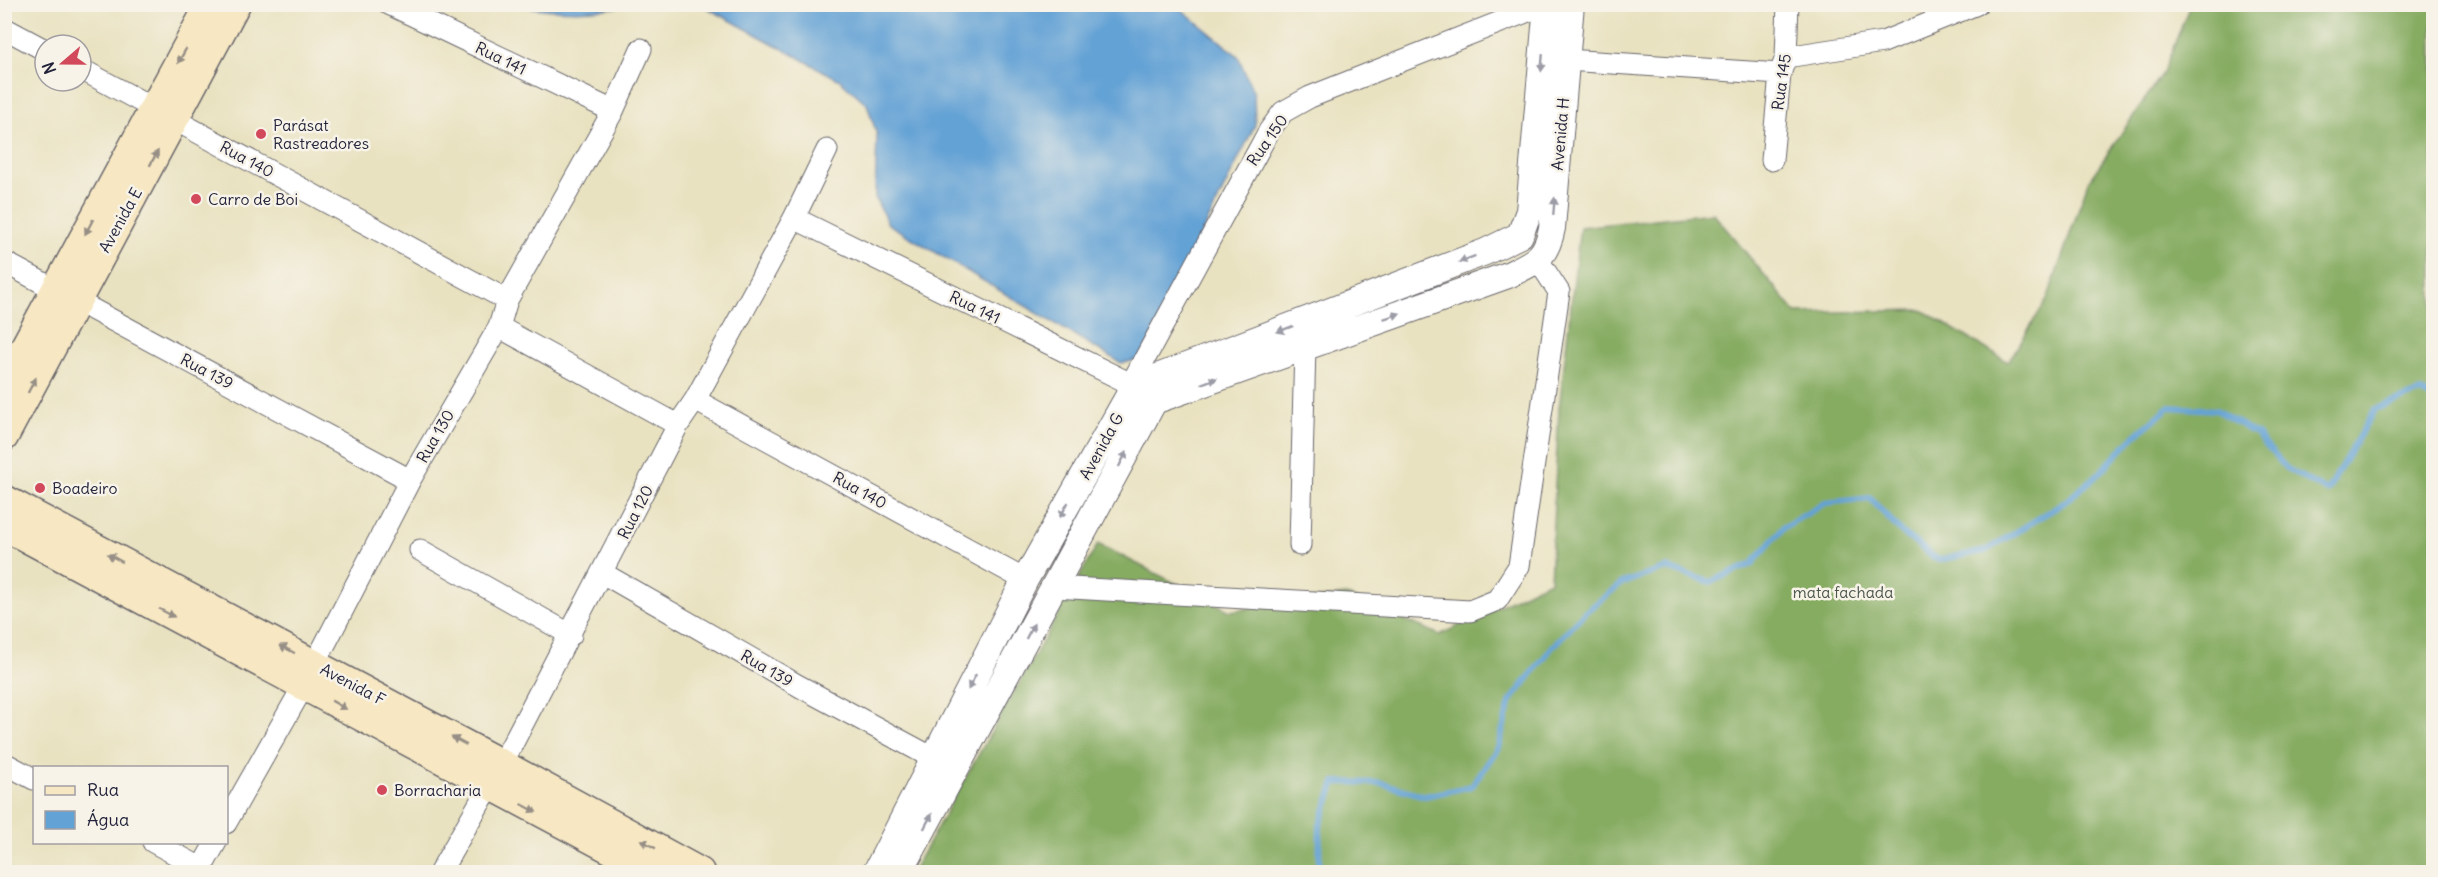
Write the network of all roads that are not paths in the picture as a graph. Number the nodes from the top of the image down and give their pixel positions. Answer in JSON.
{"nodes":[{"id":1,"x":210,"y":4,"type":"edge"},
{"id":2,"x":236,"y":4,"type":"edge"},
{"id":3,"x":388,"y":4,"type":"edge"},
{"id":4,"x":1546,"y":4,"type":"edge"},
{"id":5,"x":1571,"y":4,"type":"edge"},
{"id":6,"x":1788,"y":4,"type":"edge"},
{"id":7,"x":1977,"y":4,"type":"edge"},
{"id":8,"x":4,"y":28,"type":"edge"},
{"id":9,"x":33,"y":44,"type":"edge"},
{"id":10,"x":641,"y":49,"type":"dead end"},
{"id":11,"x":1566,"y":60,"type":"junction"},
{"id":12,"x":1783,"y":65,"type":"junction"},
{"id":13,"x":93,"y":76,"type":"edge"},
{"id":14,"x":613,"y":111,"type":"junction"},
{"id":15,"x":164,"y":114,"type":"junction"},
{"id":16,"x":827,"y":150,"type":"dead end"},
{"id":17,"x":1773,"y":160,"type":"dead end"},
{"id":18,"x":794,"y":218,"type":"junction"},
{"id":19,"x":1520,"y":235,"type":"junction"},
{"id":20,"x":1538,"y":260,"type":"junction"},
{"id":21,"x":4,"y":262,"type":"edge"},
{"id":22,"x":66,"y":295,"type":"junction"},
{"id":23,"x":507,"y":300,"type":"junction"},
{"id":24,"x":499,"y":327,"type":"junction"},
{"id":25,"x":1305,"y":346,"type":"junction"},
{"id":26,"x":4,"y":385,"type":"edge"},
{"id":27,"x":1140,"y":390,"type":"junction"},
{"id":28,"x":695,"y":400,"type":"junction"},
{"id":29,"x":678,"y":425,"type":"junction"},
{"id":30,"x":4,"y":437,"type":"edge"},
{"id":31,"x":410,"y":480,"type":"junction"},
{"id":32,"x":4,"y":499,"type":"edge"},
{"id":33,"x":4,"y":526,"type":"edge"},
{"id":34,"x":1299,"y":545,"type":"dead end"},
{"id":35,"x":420,"y":550,"type":"dead end"},
{"id":36,"x":604,"y":574,"type":"junction"},
{"id":37,"x":1025,"y":580,"type":"junction"},
{"id":38,"x":1054,"y":587,"type":"junction"},
{"id":39,"x":571,"y":635,"type":"junction"},
{"id":40,"x":309,"y":674,"type":"junction"},
{"id":41,"x":933,"y":758,"type":"junction"},
{"id":42,"x":4,"y":763,"type":"edge"},
{"id":43,"x":496,"y":775,"type":"junction"},
{"id":44,"x":33,"y":778,"type":"edge"},
{"id":45,"x":228,"y":820,"type":"edge"},
{"id":46,"x":155,"y":844,"type":"edge"},
{"id":47,"x":215,"y":844,"type":"edge"},
{"id":48,"x":200,"y":870,"type":"edge"},
{"id":49,"x":440,"y":873,"type":"edge"},
{"id":50,"x":653,"y":873,"type":"edge"},
{"id":51,"x":700,"y":873,"type":"edge"},
{"id":52,"x":876,"y":873,"type":"edge"},
{"id":53,"x":900,"y":873,"type":"edge"}],
"edges":[{"from":1,"to":15,"type":"main road","name":"Avenida E","one_way":true},
{"from":2,"to":15,"type":"main road","name":"Avenida E"},
{"from":3,"to":14,"type":"street","name":"Rua 141"},
{"from":4,"to":19,"type":"street","name":"Avenida H","one_way":true},
{"from":4,"to":27,"type":"street","name":"Rua 150"},
{"from":5,"to":11,"type":"street","name":"Avenida H"},
{"from":6,"to":12,"type":"street","name":"Rua 145"},
{"from":7,"to":12,"type":"street"},
{"from":8,"to":9,"type":"street"},
{"from":10,"to":14,"type":"street","name":"Rua 130"},
{"from":11,"to":12,"type":"street"},
{"from":20,"to":11,"type":"street","name":"Avenida H","one_way":true},
{"from":12,"to":17,"type":"street","name":"Rua 145"},
{"from":13,"to":15,"type":"street","name":"Rua 140"},
{"from":14,"to":23,"type":"street","name":"Rua 130"},
{"from":15,"to":22,"type":"main road","name":"Avenida E"},
{"from":15,"to":23,"type":"street","name":"Rua 140"},
{"from":16,"to":18,"type":"street","name":"Rua 120"},
{"from":18,"to":27,"type":"street","name":"Rua 141"},
{"from":18,"to":28,"type":"street","name":"Rua 120"},
{"from":19,"to":20,"type":"street"},
{"from":19,"to":27,"type":"street","one_way":true},
{"from":25,"to":20,"type":"street","one_way":true},
{"from":20,"to":38,"type":"street"},
{"from":21,"to":22,"type":"street","name":"Rua 139"},
{"from":22,"to":26,"type":"main road","name":"Avenida E"},
{"from":30,"to":22,"type":"main road","name":"Avenida E","one_way":true},
{"from":22,"to":31,"type":"street","name":"Rua 139"},
{"from":23,"to":24,"type":"street","name":"Rua 130"},
{"from":24,"to":29,"type":"street"},
{"from":24,"to":31,"type":"street","name":"Rua 130"},
{"from":27,"to":25,"type":"street","one_way":true},
{"from":25,"to":34,"type":"street"},
{"from":27,"to":37,"type":"street","name":"Avenida G","one_way":true},
{"from":38,"to":27,"type":"street","name":"Avenida G","one_way":true},
{"from":28,"to":29,"type":"street","name":"Rua 120"},
{"from":28,"to":37,"type":"street","name":"Rua 140"},
{"from":29,"to":36,"type":"street","name":"Rua 120"},
{"from":31,"to":40,"type":"street","name":"Rua 130"},
{"from":40,"to":32,"type":"main road","name":"Avenida F","one_way":true},
{"from":33,"to":40,"type":"main road","name":"Avenida F","one_way":true},
{"from":35,"to":39,"type":"street"},
{"from":36,"to":39,"type":"street","name":"Rua 120"},
{"from":36,"to":41,"type":"street","name":"Rua 139"},
{"from":37,"to":41,"type":"street","name":"Avenida G","one_way":true},
{"from":53,"to":38,"type":"street","name":"Avenida G","one_way":true},
{"from":39,"to":43,"type":"street","name":"Rua 120"},
{"from":40,"to":43,"type":"main road","name":"Avenida F"},
{"from":40,"to":45,"type":"street","name":"Rua 130"},
{"from":41,"to":52,"type":"street","name":"Avenida G"},
{"from":42,"to":44,"type":"street"},
{"from":43,"to":49,"type":"street","name":"Rua 120"},
{"from":43,"to":50,"type":"main road","name":"Avenida F","one_way":true},
{"from":51,"to":43,"type":"main road","name":"Avenida F","one_way":true},
{"from":46,"to":48,"type":"street"},
{"from":47,"to":48,"type":"street"}]}
